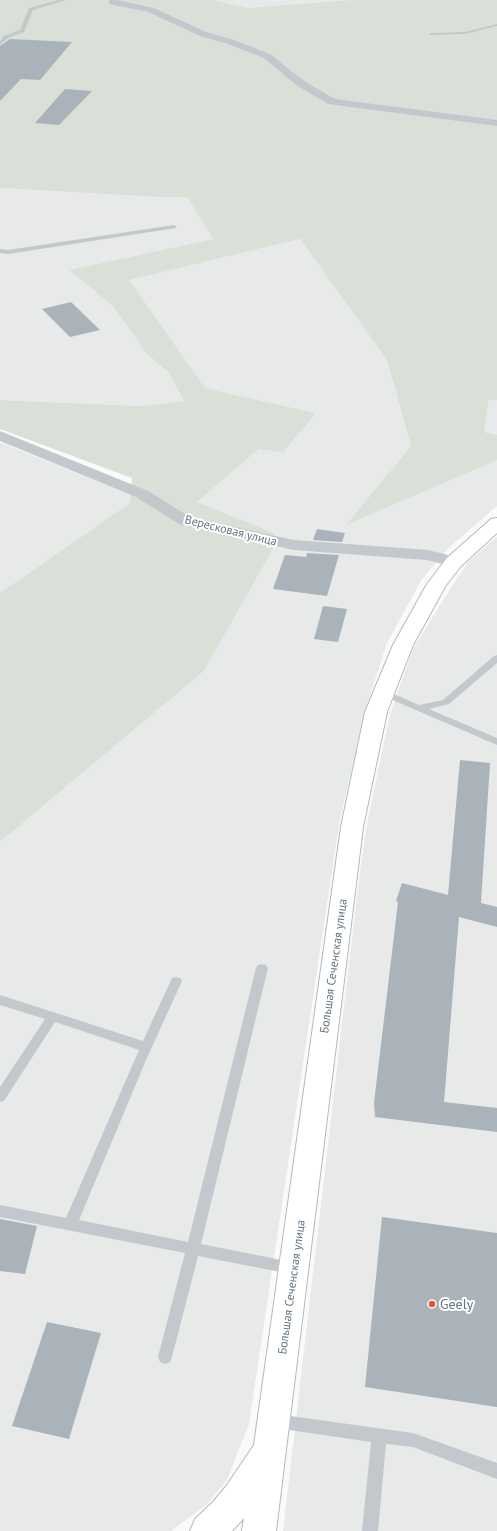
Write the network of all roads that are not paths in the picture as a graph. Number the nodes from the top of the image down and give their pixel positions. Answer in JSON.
{"nodes":[{"id":1,"x":64,"y":0,"type":"edge"},
{"id":2,"x":113,"y":0,"type":"edge"},
{"id":3,"x":497,"y":25,"type":"edge"},
{"id":4,"x":431,"y":34,"type":"dead end"},
{"id":5,"x":0,"y":44,"type":"edge"},
{"id":6,"x":497,"y":123,"type":"edge"},
{"id":7,"x":174,"y":227,"type":"dead end"},
{"id":8,"x":0,"y":252,"type":"edge"},
{"id":9,"x":0,"y":436,"type":"edge"},
{"id":10,"x":497,"y":523,"type":"edge"},
{"id":11,"x":454,"y":562,"type":"junction"},
{"id":12,"x":497,"y":658,"type":"edge"},
{"id":13,"x":384,"y":693,"type":"junction"},
{"id":14,"x":418,"y":708,"type":"junction"},
{"id":15,"x":497,"y":742,"type":"edge"},
{"id":16,"x":262,"y":968,"type":"dead end"},
{"id":17,"x":176,"y":981,"type":"dead end"},
{"id":18,"x":0,"y":1000,"type":"edge"},
{"id":19,"x":53,"y":1016,"type":"junction"},
{"id":20,"x":146,"y":1047,"type":"junction"},
{"id":21,"x":0,"y":1097,"type":"edge"},
{"id":22,"x":0,"y":1211,"type":"edge"},
{"id":23,"x":70,"y":1225,"type":"junction"},
{"id":24,"x":193,"y":1249,"type":"junction"},
{"id":25,"x":293,"y":1269,"type":"junction"},
{"id":26,"x":165,"y":1357,"type":"dead end"},
{"id":27,"x":272,"y":1434,"type":"junction"},
{"id":28,"x":379,"y":1435,"type":"junction"},
{"id":29,"x":497,"y":1471,"type":"edge"},
{"id":30,"x":207,"y":1531,"type":"edge"},
{"id":31,"x":259,"y":1531,"type":"edge"},
{"id":32,"x":370,"y":1531,"type":"edge"}],
"edges":[{"from":1,"to":5,"type":"lane"},
{"from":2,"to":6,"type":"street"},
{"from":3,"to":4,"type":"lane"},
{"from":7,"to":8,"type":"lane"},
{"from":9,"to":11,"type":"street","name":"Вересковая улица"},
{"from":10,"to":11,"type":"street","name":"Большая Сеченская улица"},
{"from":11,"to":13,"type":"street","name":"Большая Сеченская улица"},
{"from":12,"to":14,"type":"lane"},
{"from":13,"to":14,"type":"lane"},
{"from":13,"to":25,"type":"street","name":"Большая Сеченская улица"},
{"from":14,"to":15,"type":"lane"},
{"from":16,"to":24,"type":"lane"},
{"from":17,"to":20,"type":"lane"},
{"from":18,"to":19,"type":"lane"},
{"from":19,"to":20,"type":"lane"},
{"from":19,"to":21,"type":"lane"},
{"from":20,"to":23,"type":"lane"},
{"from":22,"to":23,"type":"lane"},
{"from":23,"to":24,"type":"lane"},
{"from":24,"to":25,"type":"lane"},
{"from":24,"to":26,"type":"lane"},
{"from":25,"to":27,"type":"street","name":"Большая Сеченская улица"},
{"from":27,"to":28,"type":"lane"},
{"from":27,"to":30,"type":"street"},
{"from":27,"to":31,"type":"street","name":"Большая Сеченская улица"},
{"from":28,"to":29,"type":"lane"},
{"from":28,"to":32,"type":"lane"}]}
